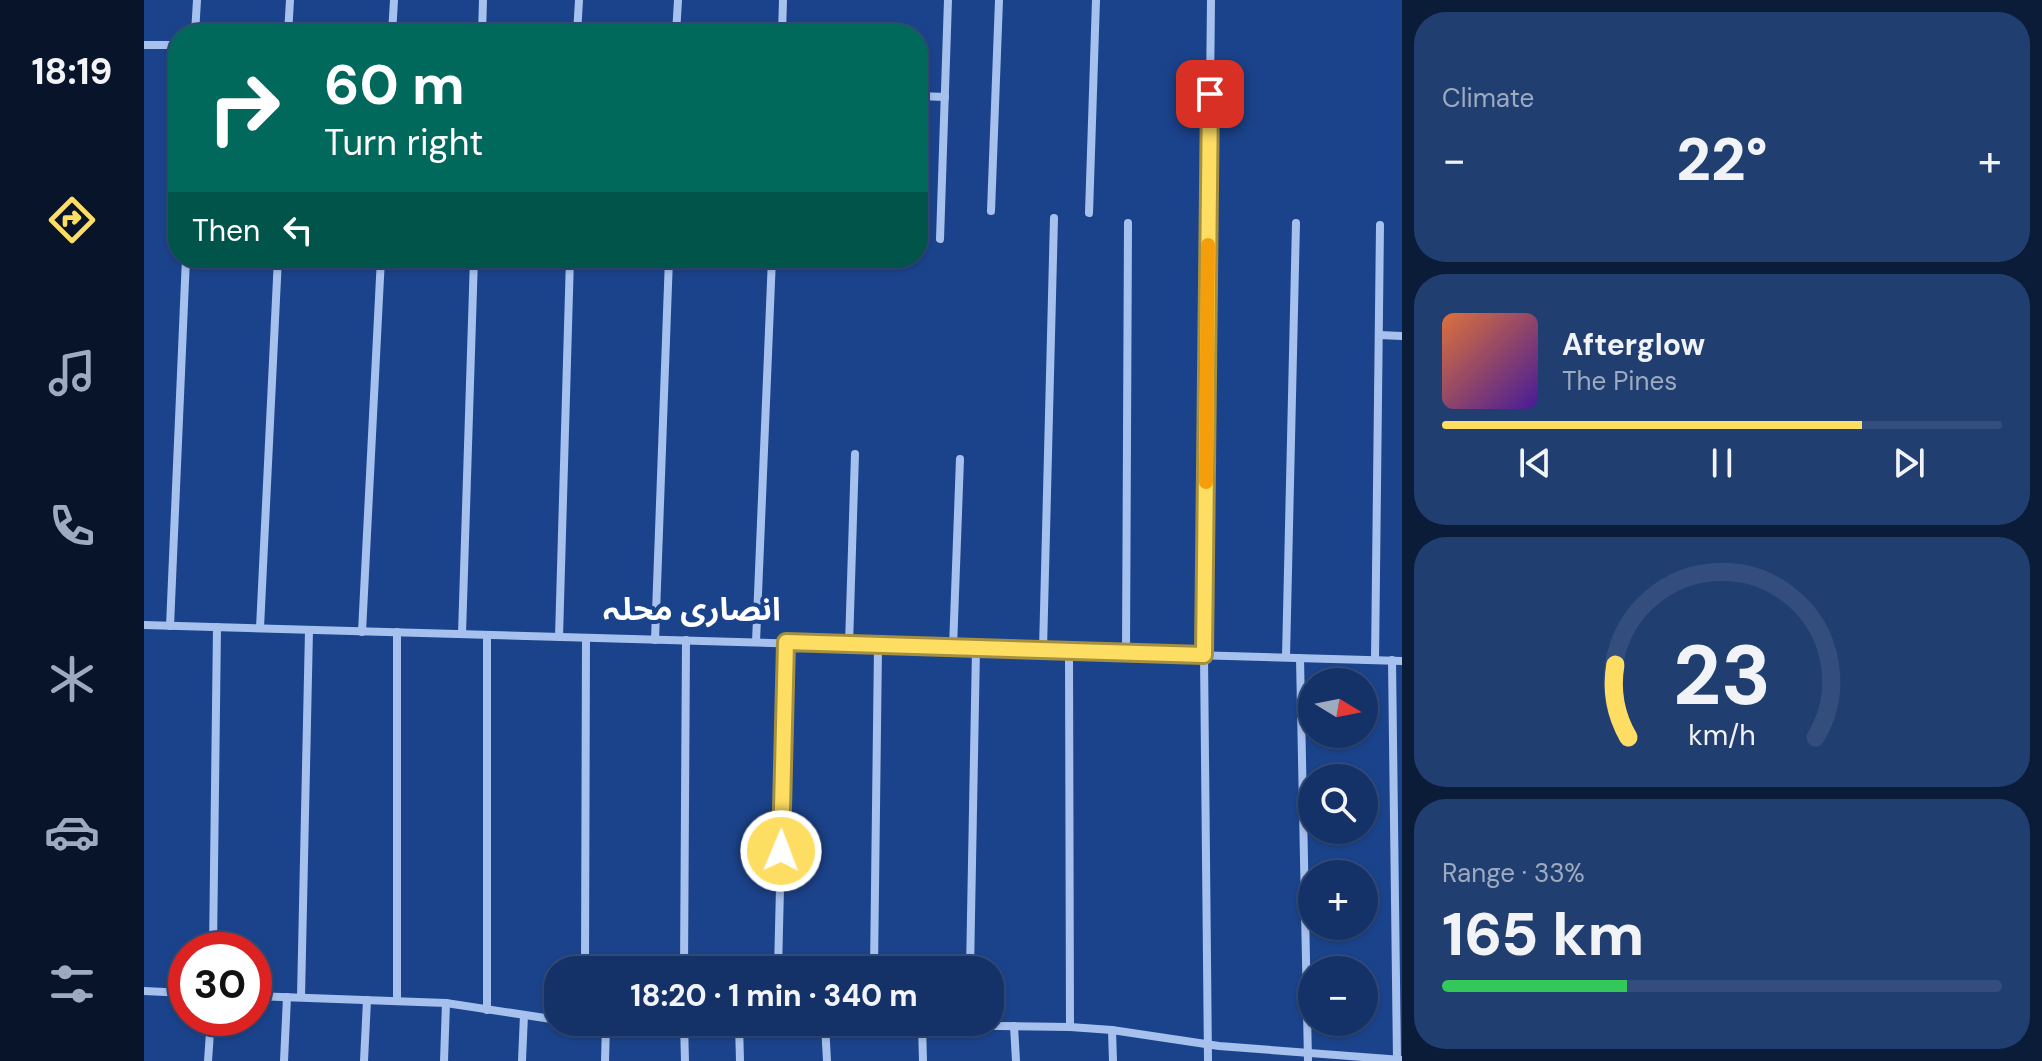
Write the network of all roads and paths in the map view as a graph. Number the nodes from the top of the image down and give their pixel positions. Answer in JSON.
{"nodes":[{"id":1,"x":197,"y":0,"type":"edge"},
{"id":2,"x":290,"y":0,"type":"edge"},
{"id":3,"x":394,"y":0,"type":"edge"},
{"id":4,"x":483,"y":0,"type":"edge"},
{"id":5,"x":579,"y":0,"type":"edge"},
{"id":6,"x":678,"y":0,"type":"edge"},
{"id":7,"x":783,"y":0,"type":"edge"},
{"id":8,"x":948,"y":0,"type":"edge"},
{"id":9,"x":999,"y":0,"type":"edge"},
{"id":10,"x":1096,"y":0,"type":"edge"},
{"id":11,"x":1211,"y":0,"type":"edge"},
{"id":12,"x":196,"y":24,"type":"edge"},
{"id":13,"x":289,"y":24,"type":"edge"},
{"id":14,"x":393,"y":24,"type":"edge"},
{"id":15,"x":482,"y":24,"type":"edge"},
{"id":16,"x":578,"y":24,"type":"edge"},
{"id":17,"x":677,"y":24,"type":"edge"},
{"id":18,"x":782,"y":24,"type":"edge"},
{"id":19,"x":144,"y":45,"type":"edge"},
{"id":20,"x":168,"y":45,"type":"edge"},
{"id":21,"x":928,"y":96,"type":"edge"},
{"id":22,"x":945,"y":97,"type":"junction"},
{"id":23,"x":991,"y":211,"type":"dead end"},
{"id":24,"x":1089,"y":213,"type":"dead end"},
{"id":25,"x":1054,"y":218,"type":"dead end"},
{"id":26,"x":1128,"y":223,"type":"dead end"},
{"id":27,"x":1296,"y":223,"type":"dead end"},
{"id":28,"x":1380,"y":225,"type":"dead end"},
{"id":29,"x":940,"y":239,"type":"dead end"},
{"id":30,"x":186,"y":268,"type":"edge"},
{"id":31,"x":278,"y":268,"type":"edge"},
{"id":32,"x":380,"y":268,"type":"edge"},
{"id":33,"x":474,"y":268,"type":"edge"},
{"id":34,"x":570,"y":268,"type":"edge"},
{"id":35,"x":669,"y":268,"type":"edge"},
{"id":36,"x":772,"y":268,"type":"edge"},
{"id":37,"x":1379,"y":335,"type":"junction"},
{"id":38,"x":1402,"y":336,"type":"edge"},
{"id":39,"x":855,"y":454,"type":"dead end"},
{"id":40,"x":960,"y":459,"type":"dead end"},
{"id":41,"x":144,"y":625,"type":"edge"},
{"id":42,"x":170,"y":626,"type":"junction"},
{"id":43,"x":217,"y":627,"type":"junction"},
{"id":44,"x":260,"y":628,"type":"junction"},
{"id":45,"x":309,"y":630,"type":"junction"},
{"id":46,"x":362,"y":632,"type":"junction"},
{"id":47,"x":397,"y":632,"type":"junction"},
{"id":48,"x":462,"y":634,"type":"junction"},
{"id":49,"x":487,"y":635,"type":"junction"},
{"id":50,"x":559,"y":637,"type":"junction"},
{"id":51,"x":586,"y":638,"type":"junction"},
{"id":52,"x":655,"y":640,"type":"junction"},
{"id":53,"x":686,"y":640,"type":"junction"},
{"id":54,"x":756,"y":642,"type":"junction"},
{"id":55,"x":786,"y":642,"type":"junction"},
{"id":56,"x":849,"y":645,"type":"junction"},
{"id":57,"x":878,"y":646,"type":"junction"},
{"id":58,"x":953,"y":648,"type":"junction"},
{"id":59,"x":976,"y":649,"type":"junction"},
{"id":60,"x":1043,"y":650,"type":"junction"},
{"id":61,"x":1069,"y":651,"type":"junction"},
{"id":62,"x":1126,"y":653,"type":"junction"},
{"id":63,"x":1204,"y":655,"type":"junction"},
{"id":64,"x":1286,"y":657,"type":"junction"},
{"id":65,"x":1300,"y":658,"type":"junction"},
{"id":66,"x":1375,"y":660,"type":"junction"},
{"id":67,"x":1397,"y":660,"type":"edge"},
{"id":68,"x":213,"y":932,"type":"edge"},
{"id":69,"x":585,"y":956,"type":"edge"},
{"id":70,"x":684,"y":956,"type":"edge"},
{"id":71,"x":778,"y":956,"type":"edge"},
{"id":72,"x":874,"y":956,"type":"edge"},
{"id":73,"x":970,"y":956,"type":"edge"},
{"id":74,"x":144,"y":991,"type":"edge"},
{"id":75,"x":168,"y":992,"type":"edge"},
{"id":76,"x":272,"y":997,"type":"edge"},
{"id":77,"x":287,"y":997,"type":"junction"},
{"id":78,"x":301,"y":997,"type":"junction"},
{"id":79,"x":367,"y":1000,"type":"junction"},
{"id":80,"x":397,"y":1001,"type":"junction"},
{"id":81,"x":446,"y":1003,"type":"junction"},
{"id":82,"x":487,"y":1010,"type":"junction"},
{"id":83,"x":524,"y":1015,"type":"junction"},
{"id":84,"x":544,"y":1018,"type":"edge"},
{"id":85,"x":1004,"y":1026,"type":"edge"},
{"id":86,"x":1014,"y":1026,"type":"junction"},
{"id":87,"x":1070,"y":1027,"type":"junction"},
{"id":88,"x":1112,"y":1030,"type":"junction"},
{"id":89,"x":210,"y":1036,"type":"edge"},
{"id":90,"x":606,"y":1036,"type":"edge"},
{"id":91,"x":684,"y":1036,"type":"edge"},
{"id":92,"x":739,"y":1036,"type":"edge"},
{"id":93,"x":826,"y":1036,"type":"edge"},
{"id":94,"x":922,"y":1036,"type":"edge"},
{"id":95,"x":1208,"y":1044,"type":"junction"},
{"id":96,"x":1309,"y":1057,"type":"edge"},
{"id":97,"x":1377,"y":1060,"type":"edge"},
{"id":98,"x":1400,"y":1060,"type":"edge"},
{"id":99,"x":208,"y":1061,"type":"edge"},
{"id":100,"x":284,"y":1061,"type":"edge"},
{"id":101,"x":364,"y":1061,"type":"edge"},
{"id":102,"x":444,"y":1061,"type":"edge"},
{"id":103,"x":522,"y":1061,"type":"edge"},
{"id":104,"x":605,"y":1061,"type":"edge"},
{"id":105,"x":685,"y":1061,"type":"edge"},
{"id":106,"x":740,"y":1061,"type":"edge"},
{"id":107,"x":827,"y":1061,"type":"edge"},
{"id":108,"x":923,"y":1061,"type":"edge"},
{"id":109,"x":1016,"y":1061,"type":"edge"},
{"id":110,"x":1113,"y":1061,"type":"edge"},
{"id":111,"x":1208,"y":1061,"type":"edge"}],
"edges":[{"from":1,"to":12,"type":"street"},
{"from":2,"to":13,"type":"street"},
{"from":3,"to":14,"type":"street"},
{"from":4,"to":15,"type":"street"},
{"from":5,"to":16,"type":"street"},
{"from":6,"to":17,"type":"street"},
{"from":7,"to":18,"type":"street"},
{"from":8,"to":22,"type":"street"},
{"from":9,"to":23,"type":"street"},
{"from":10,"to":24,"type":"street"},
{"from":11,"to":63,"type":"street"},
{"from":19,"to":20,"type":"street"},
{"from":21,"to":22,"type":"street"},
{"from":22,"to":29,"type":"street"},
{"from":25,"to":60,"type":"street"},
{"from":26,"to":62,"type":"street"},
{"from":27,"to":64,"type":"street"},
{"from":28,"to":37,"type":"street"},
{"from":30,"to":42,"type":"street"},
{"from":31,"to":44,"type":"street"},
{"from":32,"to":46,"type":"street"},
{"from":33,"to":48,"type":"street"},
{"from":34,"to":50,"type":"street"},
{"from":35,"to":52,"type":"street"},
{"from":36,"to":54,"type":"street"},
{"from":37,"to":38,"type":"street"},
{"from":37,"to":66,"type":"street"},
{"from":39,"to":56,"type":"street"},
{"from":40,"to":58,"type":"street"},
{"from":41,"to":42,"type":"street"},
{"from":42,"to":43,"type":"street"},
{"from":43,"to":44,"type":"street"},
{"from":43,"to":68,"type":"street"},
{"from":44,"to":45,"type":"street"},
{"from":45,"to":46,"type":"street"},
{"from":45,"to":78,"type":"street"},
{"from":46,"to":47,"type":"street"},
{"from":47,"to":48,"type":"street"},
{"from":47,"to":80,"type":"street"},
{"from":48,"to":49,"type":"street"},
{"from":49,"to":50,"type":"street"},
{"from":49,"to":82,"type":"street"},
{"from":50,"to":51,"type":"street"},
{"from":51,"to":52,"type":"street"},
{"from":51,"to":69,"type":"street"},
{"from":52,"to":53,"type":"street"},
{"from":53,"to":54,"type":"street"},
{"from":53,"to":70,"type":"street"},
{"from":54,"to":55,"type":"street"},
{"from":55,"to":56,"type":"street"},
{"from":55,"to":71,"type":"street"},
{"from":56,"to":57,"type":"street"},
{"from":57,"to":58,"type":"street"},
{"from":57,"to":72,"type":"street"},
{"from":58,"to":59,"type":"street"},
{"from":59,"to":60,"type":"street"},
{"from":59,"to":73,"type":"street"},
{"from":60,"to":61,"type":"street"},
{"from":61,"to":62,"type":"street"},
{"from":61,"to":87,"type":"street"},
{"from":62,"to":63,"type":"street"},
{"from":63,"to":64,"type":"street"},
{"from":63,"to":95,"type":"street"},
{"from":64,"to":65,"type":"street"},
{"from":65,"to":66,"type":"street"},
{"from":65,"to":96,"type":"street"},
{"from":66,"to":67,"type":"street"},
{"from":67,"to":98,"type":"street"},
{"from":74,"to":75,"type":"street"},
{"from":76,"to":77,"type":"street"},
{"from":77,"to":78,"type":"street"},
{"from":77,"to":100,"type":"street"},
{"from":78,"to":79,"type":"street"},
{"from":79,"to":80,"type":"street"},
{"from":79,"to":101,"type":"street"},
{"from":80,"to":81,"type":"street"},
{"from":81,"to":82,"type":"street"},
{"from":81,"to":102,"type":"street"},
{"from":82,"to":83,"type":"street"},
{"from":83,"to":84,"type":"street"},
{"from":83,"to":103,"type":"street"},
{"from":85,"to":86,"type":"street"},
{"from":86,"to":87,"type":"street"},
{"from":86,"to":109,"type":"street"},
{"from":87,"to":88,"type":"street"},
{"from":88,"to":95,"type":"street"},
{"from":88,"to":110,"type":"street"},
{"from":89,"to":99,"type":"street"},
{"from":90,"to":104,"type":"street"},
{"from":91,"to":105,"type":"street"},
{"from":92,"to":106,"type":"street"},
{"from":93,"to":107,"type":"street"},
{"from":94,"to":108,"type":"street"},
{"from":95,"to":96,"type":"street"},
{"from":95,"to":111,"type":"street"},
{"from":96,"to":97,"type":"street"},
{"from":97,"to":98,"type":"street"}]}
